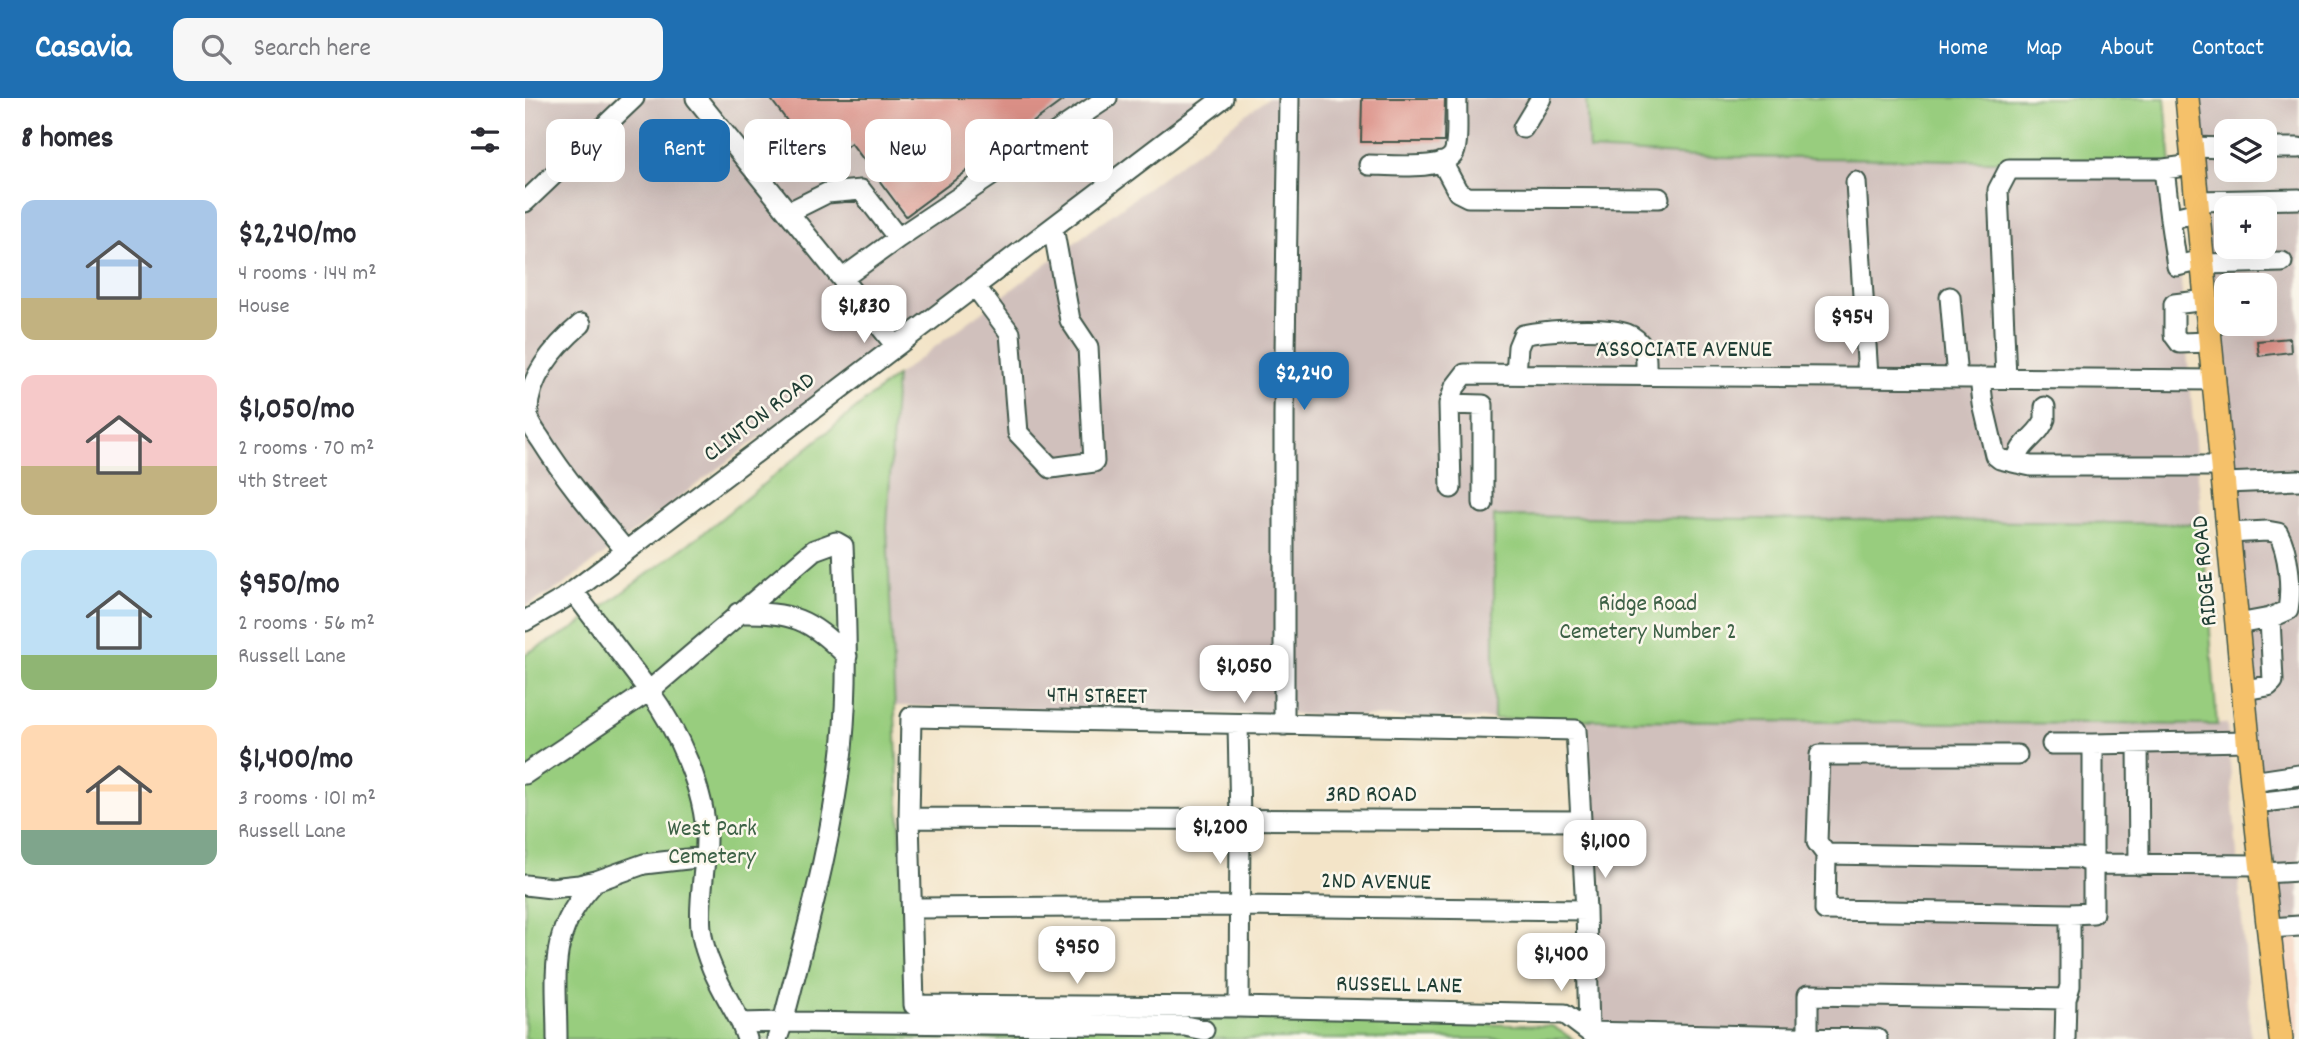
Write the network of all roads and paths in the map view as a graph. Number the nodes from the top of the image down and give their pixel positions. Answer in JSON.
{"nodes":[{"id":1,"x":635,"y":98,"type":"edge"},
{"id":2,"x":696,"y":98,"type":"edge"},
{"id":3,"x":1107,"y":98,"type":"edge"},
{"id":4,"x":1223,"y":98,"type":"edge"},
{"id":5,"x":1289,"y":98,"type":"edge"},
{"id":6,"x":1457,"y":98,"type":"edge"},
{"id":7,"x":1541,"y":98,"type":"edge"},
{"id":8,"x":2187,"y":98,"type":"edge"},
{"id":9,"x":1524,"y":128,"type":"dead end"},
{"id":10,"x":2277,"y":148,"type":"edge"},
{"id":11,"x":2299,"y":148,"type":"edge"},
{"id":12,"x":2214,"y":151,"type":"edge"},
{"id":13,"x":2193,"y":156,"type":"junction"},
{"id":14,"x":1442,"y":162,"type":"junction"},
{"id":15,"x":1369,"y":164,"type":"dead end"},
{"id":16,"x":2164,"y":169,"type":"junction"},
{"id":17,"x":1856,"y":182,"type":"dead end"},
{"id":18,"x":1659,"y":198,"type":"dead end"},
{"id":19,"x":2299,"y":199,"type":"edge"},
{"id":20,"x":525,"y":202,"type":"edge"},
{"id":21,"x":2198,"y":206,"type":"junction"},
{"id":22,"x":789,"y":212,"type":"junction"},
{"id":23,"x":2170,"y":219,"type":"junction"},
{"id":24,"x":1053,"y":227,"type":"junction"},
{"id":25,"x":898,"y":238,"type":"junction"},
{"id":26,"x":2283,"y":261,"type":"dead end"},
{"id":27,"x":2203,"y":262,"type":"junction"},
{"id":28,"x":843,"y":278,"type":"junction"},
{"id":29,"x":975,"y":286,"type":"junction"},
{"id":30,"x":1950,"y":297,"type":"dead end"},
{"id":31,"x":2207,"y":300,"type":"junction"},
{"id":32,"x":581,"y":324,"type":"dead end"},
{"id":33,"x":2211,"y":342,"type":"junction"},
{"id":34,"x":896,"y":346,"type":"junction"},
{"id":35,"x":1516,"y":374,"type":"junction"},
{"id":36,"x":1646,"y":375,"type":"junction"},
{"id":37,"x":1868,"y":377,"type":"junction"},
{"id":38,"x":1957,"y":378,"type":"junction"},
{"id":39,"x":1980,"y":378,"type":"junction"},
{"id":40,"x":2006,"y":378,"type":"junction"},
{"id":41,"x":2215,"y":380,"type":"junction"},
{"id":42,"x":1449,"y":404,"type":"junction"},
{"id":43,"x":2045,"y":407,"type":"dead end"},
{"id":44,"x":2024,"y":465,"type":"junction"},
{"id":45,"x":2224,"y":474,"type":"junction"},
{"id":46,"x":2299,"y":480,"type":"edge"},
{"id":47,"x":1451,"y":488,"type":"dead end"},
{"id":48,"x":1483,"y":503,"type":"dead end"},
{"id":49,"x":2229,"y":534,"type":"junction"},
{"id":50,"x":626,"y":551,"type":"junction"},
{"id":51,"x":573,"y":591,"type":"junction"},
{"id":52,"x":738,"y":613,"type":"junction"},
{"id":53,"x":2270,"y":618,"type":"junction"},
{"id":54,"x":525,"y":621,"type":"edge"},
{"id":55,"x":2238,"y":624,"type":"junction"},
{"id":56,"x":847,"y":656,"type":"junction"},
{"id":57,"x":2244,"y":690,"type":"junction"},
{"id":58,"x":649,"y":691,"type":"junction"},
{"id":59,"x":1238,"y":725,"type":"junction"},
{"id":60,"x":1284,"y":725,"type":"junction"},
{"id":61,"x":2248,"y":741,"type":"junction"},
{"id":62,"x":2138,"y":743,"type":"junction"},
{"id":63,"x":2052,"y":744,"type":"dead end"},
{"id":64,"x":2093,"y":744,"type":"junction"},
{"id":65,"x":2017,"y":755,"type":"dead end"},
{"id":66,"x":525,"y":774,"type":"edge"},
{"id":67,"x":2299,"y":775,"type":"edge"},
{"id":68,"x":2253,"y":793,"type":"junction"},
{"id":69,"x":2299,"y":798,"type":"edge"},
{"id":70,"x":909,"y":817,"type":"junction"},
{"id":71,"x":1240,"y":820,"type":"junction"},
{"id":72,"x":1581,"y":821,"type":"junction"},
{"id":73,"x":1826,"y":854,"type":"junction"},
{"id":74,"x":705,"y":857,"type":"junction"},
{"id":75,"x":2093,"y":864,"type":"junction"},
{"id":76,"x":2139,"y":865,"type":"junction"},
{"id":77,"x":2262,"y":869,"type":"junction"},
{"id":78,"x":2299,"y":871,"type":"edge"},
{"id":79,"x":596,"y":881,"type":"junction"},
{"id":80,"x":525,"y":885,"type":"edge"},
{"id":81,"x":1241,"y":906,"type":"junction"},
{"id":82,"x":913,"y":908,"type":"junction"},
{"id":83,"x":1586,"y":910,"type":"junction"},
{"id":84,"x":2070,"y":914,"type":"junction"},
{"id":85,"x":2299,"y":926,"type":"edge"},
{"id":86,"x":2269,"y":928,"type":"junction"},
{"id":87,"x":2066,"y":999,"type":"junction"},
{"id":88,"x":1240,"y":1007,"type":"junction"},
{"id":89,"x":918,"y":1023,"type":"edge"},
{"id":90,"x":780,"y":1030,"type":"edge"},
{"id":91,"x":744,"y":1031,"type":"edge"},
{"id":92,"x":1589,"y":1032,"type":"junction"},
{"id":93,"x":1208,"y":1036,"type":"edge"},
{"id":94,"x":1808,"y":1037,"type":"edge"},
{"id":95,"x":557,"y":1039,"type":"edge"},
{"id":96,"x":1877,"y":1039,"type":"edge"},
{"id":97,"x":2065,"y":1039,"type":"edge"},
{"id":98,"x":2281,"y":1039,"type":"edge"}],
"edges":[{"from":1,"to":20,"type":"street"},
{"from":2,"to":22,"type":"street"},
{"from":3,"to":25,"type":"street"},
{"from":4,"to":24,"type":"street","name":"CLINTON ROAD"},
{"from":5,"to":60,"type":"street"},
{"from":6,"to":14,"type":"street"},
{"from":7,"to":9,"type":"street"},
{"from":8,"to":13,"type":"main road","name":"RIDGE ROAD"},
{"from":10,"to":11,"type":"street"},
{"from":12,"to":13,"type":"street"},
{"from":13,"to":16,"type":"street"},
{"from":13,"to":21,"type":"main road","name":"RIDGE ROAD"},
{"from":14,"to":15,"type":"street"},
{"from":14,"to":18,"type":"street"},
{"from":16,"to":23,"type":"street"},
{"from":16,"to":40,"type":"street"},
{"from":17,"to":37,"type":"street"},
{"from":19,"to":21,"type":"street"},
{"from":21,"to":23,"type":"street"},
{"from":21,"to":27,"type":"main road","name":"RIDGE ROAD"},
{"from":22,"to":25,"type":"street"},
{"from":22,"to":28,"type":"street"},
{"from":23,"to":27,"type":"street"},
{"from":24,"to":29,"type":"street","name":"CLINTON ROAD"},
{"from":24,"to":29,"type":"street"},
{"from":25,"to":28,"type":"street"},
{"from":26,"to":27,"type":"street"},
{"from":27,"to":31,"type":"main road","name":"RIDGE ROAD"},
{"from":28,"to":34,"type":"street"},
{"from":29,"to":34,"type":"street","name":"CLINTON ROAD"},
{"from":30,"to":38,"type":"street"},
{"from":31,"to":33,"type":"main road","name":"RIDGE ROAD"},
{"from":31,"to":33,"type":"street"},
{"from":32,"to":50,"type":"street"},
{"from":33,"to":41,"type":"main road","name":"RIDGE ROAD"},
{"from":34,"to":50,"type":"street","name":"CLINTON ROAD"},
{"from":35,"to":36,"type":"street","name":"ASSOCIATE AVENUE"},
{"from":35,"to":36,"type":"street"},
{"from":35,"to":42,"type":"street","name":"ASSOCIATE AVENUE"},
{"from":36,"to":37,"type":"street","name":"ASSOCIATE AVENUE"},
{"from":37,"to":38,"type":"street","name":"ASSOCIATE AVENUE"},
{"from":38,"to":39,"type":"street","name":"ASSOCIATE AVENUE"},
{"from":39,"to":40,"type":"street","name":"ASSOCIATE AVENUE"},
{"from":39,"to":44,"type":"street"},
{"from":40,"to":41,"type":"street","name":"ASSOCIATE AVENUE"},
{"from":41,"to":45,"type":"main road","name":"RIDGE ROAD"},
{"from":42,"to":47,"type":"street"},
{"from":42,"to":48,"type":"street"},
{"from":43,"to":44,"type":"street"},
{"from":44,"to":45,"type":"street"},
{"from":45,"to":46,"type":"street"},
{"from":45,"to":49,"type":"main road","name":"RIDGE ROAD"},
{"from":49,"to":53,"type":"street"},
{"from":49,"to":55,"type":"main road","name":"RIDGE ROAD"},
{"from":50,"to":51,"type":"street","name":"CLINTON ROAD"},
{"from":51,"to":54,"type":"street","name":"CLINTON ROAD"},
{"from":51,"to":58,"type":"street"},
{"from":52,"to":56,"type":"street"},
{"from":52,"to":56,"type":"street"},
{"from":52,"to":58,"type":"street"},
{"from":53,"to":55,"type":"street"},
{"from":53,"to":57,"type":"street"},
{"from":55,"to":57,"type":"main road","name":"RIDGE ROAD"},
{"from":56,"to":90,"type":"street"},
{"from":57,"to":61,"type":"main road","name":"RIDGE ROAD"},
{"from":58,"to":66,"type":"street"},
{"from":58,"to":74,"type":"street"},
{"from":59,"to":60,"type":"street","name":"4TH STREET"},
{"from":59,"to":70,"type":"street","name":"4TH STREET"},
{"from":59,"to":71,"type":"street"},
{"from":60,"to":72,"type":"street","name":"4TH STREET"},
{"from":61,"to":62,"type":"street"},
{"from":61,"to":68,"type":"main road","name":"RIDGE ROAD"},
{"from":62,"to":64,"type":"street"},
{"from":62,"to":76,"type":"street"},
{"from":63,"to":64,"type":"street"},
{"from":64,"to":75,"type":"street"},
{"from":65,"to":73,"type":"street"},
{"from":67,"to":68,"type":"street"},
{"from":68,"to":69,"type":"street"},
{"from":68,"to":77,"type":"main road","name":"RIDGE ROAD"},
{"from":70,"to":71,"type":"street","name":"3RD ROAD"},
{"from":70,"to":82,"type":"street"},
{"from":71,"to":72,"type":"street","name":"3RD ROAD"},
{"from":71,"to":81,"type":"street"},
{"from":72,"to":83,"type":"street"},
{"from":73,"to":75,"type":"street"},
{"from":73,"to":84,"type":"street"},
{"from":74,"to":79,"type":"street"},
{"from":74,"to":91,"type":"street"},
{"from":75,"to":76,"type":"street"},
{"from":75,"to":84,"type":"street"},
{"from":76,"to":77,"type":"street"},
{"from":77,"to":78,"type":"street"},
{"from":77,"to":86,"type":"main road","name":"RIDGE ROAD"},
{"from":79,"to":80,"type":"street"},
{"from":79,"to":95,"type":"street"},
{"from":81,"to":82,"type":"street","name":"2ND AVENUE"},
{"from":81,"to":83,"type":"street","name":"2ND AVENUE"},
{"from":81,"to":88,"type":"street"},
{"from":82,"to":89,"type":"street"},
{"from":83,"to":92,"type":"street"},
{"from":84,"to":87,"type":"street"},
{"from":85,"to":86,"type":"street"},
{"from":86,"to":98,"type":"main road","name":"RIDGE ROAD"},
{"from":87,"to":94,"type":"street"},
{"from":87,"to":97,"type":"street"},
{"from":88,"to":89,"type":"street","name":"RUSSELL LANE"},
{"from":88,"to":92,"type":"street","name":"RUSSELL LANE"},
{"from":89,"to":90,"type":"street"},
{"from":89,"to":93,"type":"street"},
{"from":90,"to":91,"type":"street"},
{"from":92,"to":94,"type":"street"},
{"from":94,"to":96,"type":"street"}]}
